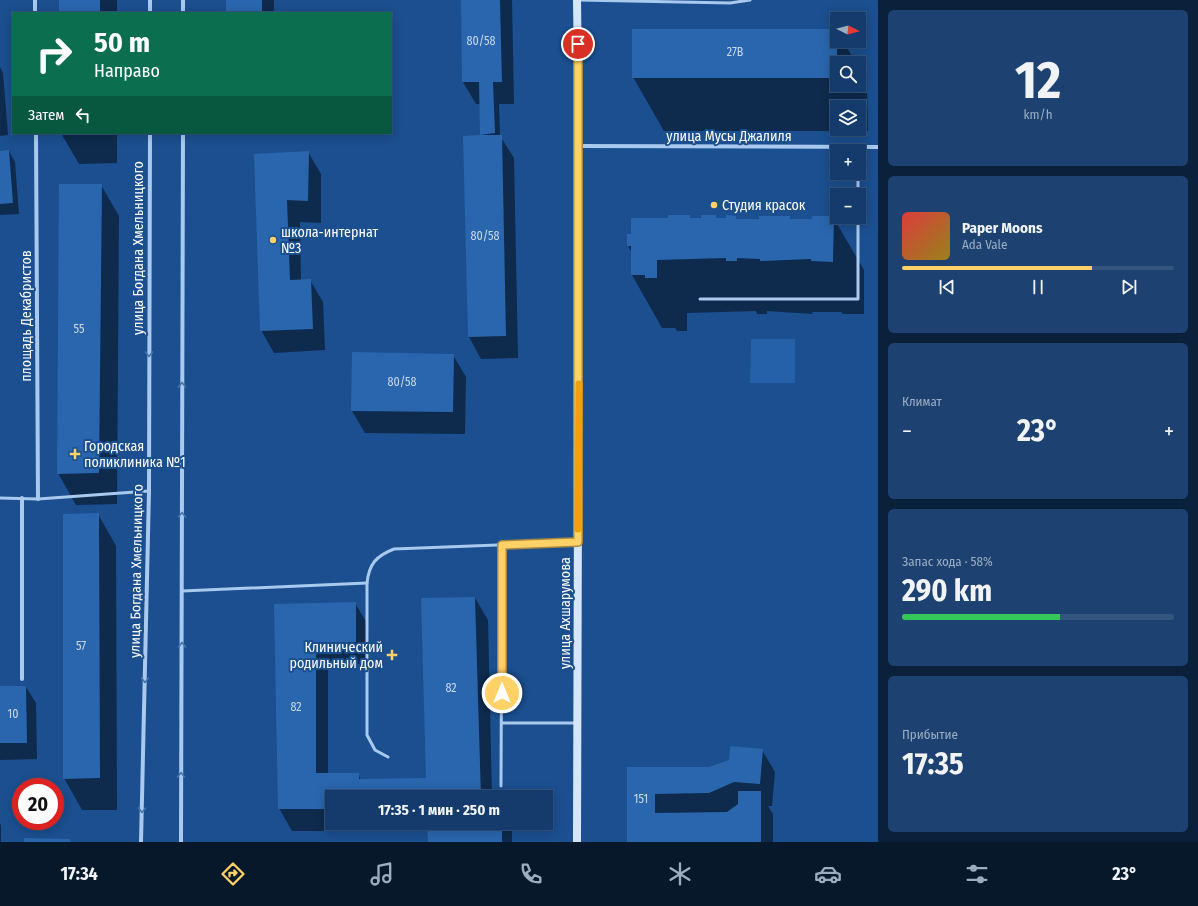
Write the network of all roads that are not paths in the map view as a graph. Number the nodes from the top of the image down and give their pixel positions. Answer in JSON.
{"nodes":[{"id":1,"x":35,"y":0,"type":"edge"},
{"id":2,"x":150,"y":0,"type":"edge"},
{"id":3,"x":183,"y":0,"type":"edge"},
{"id":4,"x":577,"y":0,"type":"edge"},
{"id":5,"x":750,"y":0,"type":"edge"},
{"id":6,"x":35,"y":12,"type":"edge"},
{"id":7,"x":150,"y":12,"type":"edge"},
{"id":8,"x":183,"y":12,"type":"edge"},
{"id":9,"x":36,"y":134,"type":"edge"},
{"id":10,"x":150,"y":134,"type":"edge"},
{"id":11,"x":183,"y":134,"type":"edge"},
{"id":12,"x":579,"y":146,"type":"junction"},
{"id":13,"x":878,"y":147,"type":"edge"},
{"id":14,"x":866,"y":148,"type":"edge"},
{"id":15,"x":830,"y":149,"type":"edge"},
{"id":16,"x":858,"y":224,"type":"edge"},
{"id":17,"x":700,"y":299,"type":"dead end"},
{"id":18,"x":149,"y":491,"type":"junction"},
{"id":19,"x":0,"y":498,"type":"edge"},
{"id":20,"x":22,"y":498,"type":"junction"},
{"id":21,"x":38,"y":499,"type":"junction"},
{"id":22,"x":578,"y":542,"type":"junction"},
{"id":23,"x":502,"y":545,"type":"junction"},
{"id":24,"x":367,"y":583,"type":"junction"},
{"id":25,"x":182,"y":590,"type":"junction"},
{"id":26,"x":22,"y":679,"type":"dead end"},
{"id":27,"x":502,"y":723,"type":"junction"},
{"id":28,"x":578,"y":723,"type":"junction"},
{"id":29,"x":388,"y":757,"type":"dead end"},
{"id":30,"x":501,"y":786,"type":"dead end"},
{"id":31,"x":141,"y":842,"type":"edge"},
{"id":32,"x":181,"y":842,"type":"edge"},
{"id":33,"x":577,"y":842,"type":"edge"}],
"edges":[{"from":1,"to":6,"type":"street"},
{"from":2,"to":7,"type":"street"},
{"from":3,"to":8,"type":"street"},
{"from":4,"to":5,"type":"lane"},
{"from":4,"to":12,"type":"street","name":"улица Ахшарумова"},
{"from":9,"to":21,"type":"street","name":"площадь Декабристов"},
{"from":10,"to":18,"type":"street","name":"улица Богдана Хмельницкого","one_way":true},
{"from":25,"to":11,"type":"street","one_way":true},
{"from":12,"to":15,"type":"street","name":"улица Мусы Джалиля"},
{"from":12,"to":22,"type":"street","name":"улица Ахшарумова"},
{"from":13,"to":14,"type":"street","name":"улица Мусы Джалиля"},
{"from":16,"to":17,"type":"lane"},
{"from":18,"to":21,"type":"lane"},
{"from":18,"to":31,"type":"street","name":"улица Богдана Хмельницкого","one_way":true},
{"from":19,"to":20,"type":"lane"},
{"from":20,"to":21,"type":"lane"},
{"from":20,"to":26,"type":"street"},
{"from":22,"to":23,"type":"lane"},
{"from":22,"to":28,"type":"street","name":"улица Ахшарумова"},
{"from":23,"to":24,"type":"lane"},
{"from":23,"to":27,"type":"lane"},
{"from":24,"to":25,"type":"lane"},
{"from":24,"to":29,"type":"lane"},
{"from":32,"to":25,"type":"street","one_way":true},
{"from":27,"to":28,"type":"lane"},
{"from":27,"to":30,"type":"lane"},
{"from":28,"to":33,"type":"street","name":"улица Ахшарумова"}]}
